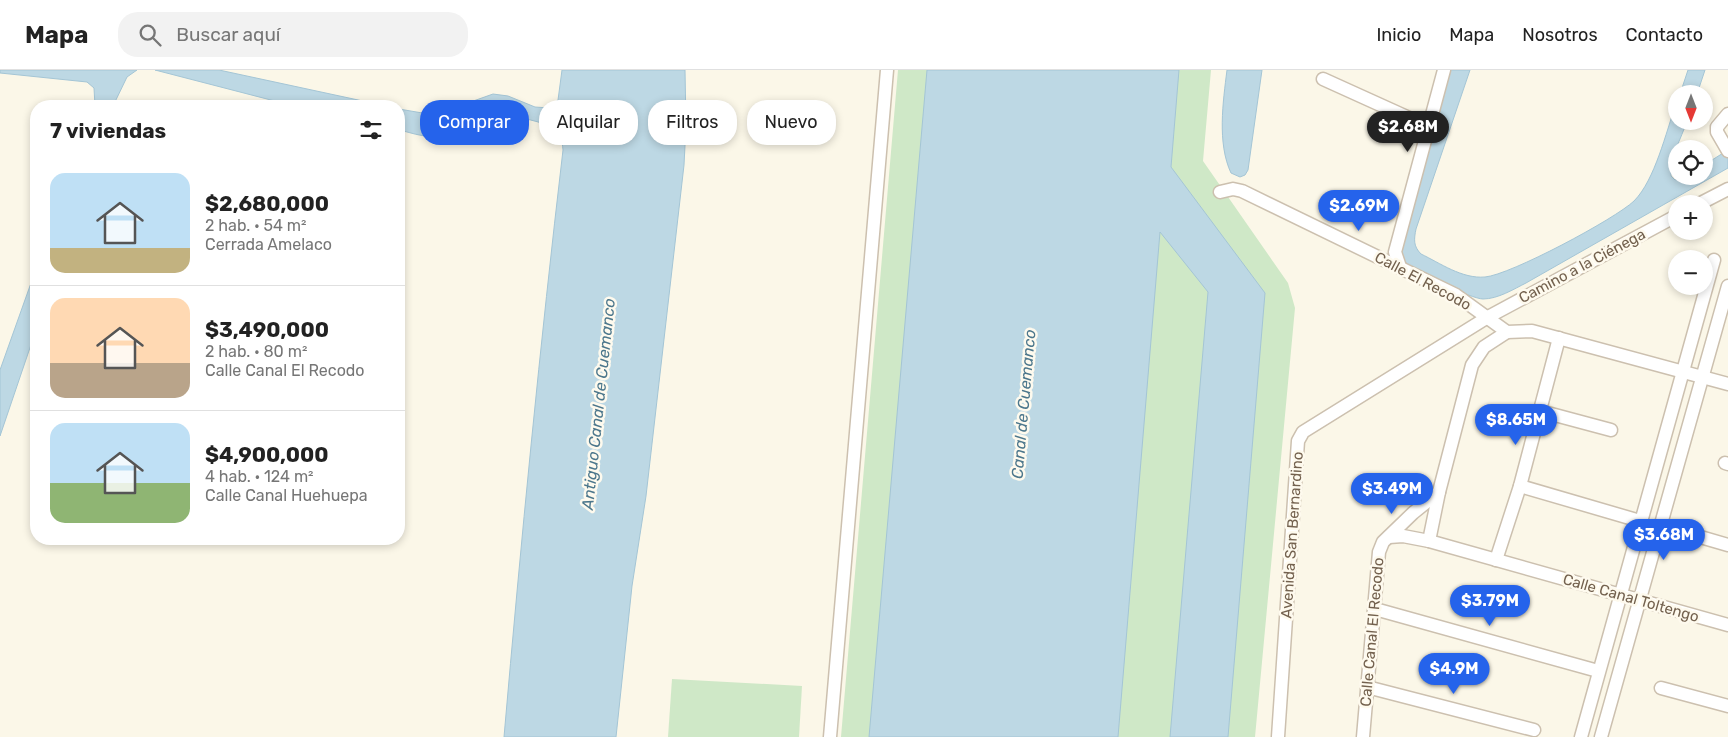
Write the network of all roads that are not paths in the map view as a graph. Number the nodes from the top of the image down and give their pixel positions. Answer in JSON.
{"nodes":[{"id":1,"x":887,"y":70,"type":"edge"},
{"id":2,"x":1444,"y":70,"type":"edge"},
{"id":3,"x":1323,"y":79,"type":"dead end"},
{"id":4,"x":1728,"y":114,"type":"edge"},
{"id":5,"x":1429,"y":127,"type":"junction"},
{"id":6,"x":1726,"y":148,"type":"edge"},
{"id":7,"x":1728,"y":189,"type":"edge"},
{"id":8,"x":1220,"y":192,"type":"dead end"},
{"id":9,"x":1713,"y":197,"type":"edge"},
{"id":10,"x":1668,"y":220,"type":"edge"},
{"id":11,"x":1714,"y":260,"type":"dead end"},
{"id":12,"x":1400,"y":267,"type":"junction"},
{"id":13,"x":1728,"y":286,"type":"edge"},
{"id":14,"x":1488,"y":317,"type":"junction"},
{"id":15,"x":1507,"y":332,"type":"junction"},
{"id":16,"x":1559,"y":338,"type":"junction"},
{"id":17,"x":1684,"y":372,"type":"junction"},
{"id":18,"x":1702,"y":377,"type":"junction"},
{"id":19,"x":1728,"y":384,"type":"edge"},
{"id":20,"x":1540,"y":411,"type":"junction"},
{"id":21,"x":1612,"y":430,"type":"dead end"},
{"id":22,"x":1520,"y":486,"type":"junction"},
{"id":23,"x":1439,"y":492,"type":"junction"},
{"id":24,"x":1640,"y":521,"type":"junction"},
{"id":25,"x":1697,"y":536,"type":"dead end"},
{"id":26,"x":1390,"y":537,"type":"junction"},
{"id":27,"x":1430,"y":541,"type":"junction"},
{"id":28,"x":1728,"y":545,"type":"edge"},
{"id":29,"x":1496,"y":560,"type":"junction"},
{"id":30,"x":1620,"y":596,"type":"junction"},
{"id":31,"x":1638,"y":601,"type":"junction"},
{"id":32,"x":1375,"y":610,"type":"junction"},
{"id":33,"x":1728,"y":625,"type":"edge"},
{"id":34,"x":1598,"y":672,"type":"junction"},
{"id":35,"x":1368,"y":687,"type":"junction"},
{"id":36,"x":1661,"y":688,"type":"dead end"},
{"id":37,"x":1728,"y":706,"type":"edge"},
{"id":38,"x":1534,"y":730,"type":"dead end"},
{"id":39,"x":830,"y":737,"type":"edge"},
{"id":40,"x":1278,"y":737,"type":"edge"},
{"id":41,"x":1363,"y":737,"type":"edge"},
{"id":42,"x":1582,"y":737,"type":"edge"},
{"id":43,"x":1601,"y":737,"type":"edge"}],
"edges":[{"from":1,"to":39,"type":"street"},
{"from":2,"to":5,"type":"street"},
{"from":3,"to":5,"type":"street"},
{"from":4,"to":6,"type":"street"},
{"from":5,"to":12,"type":"street"},
{"from":7,"to":9,"type":"street"},
{"from":8,"to":12,"type":"street","name":"Calle El Recodo"},
{"from":10,"to":14,"type":"street","name":"Camino a la Ciénega"},
{"from":11,"to":17,"type":"street"},
{"from":12,"to":14,"type":"street","name":"Calle El Recodo"},
{"from":13,"to":18,"type":"street"},
{"from":14,"to":15,"type":"street"},
{"from":14,"to":40,"type":"street","name":"Avenida San Bernardino"},
{"from":15,"to":16,"type":"street"},
{"from":15,"to":23,"type":"street"},
{"from":16,"to":17,"type":"street"},
{"from":16,"to":20,"type":"street"},
{"from":17,"to":18,"type":"street"},
{"from":17,"to":24,"type":"street"},
{"from":18,"to":19,"type":"street"},
{"from":18,"to":31,"type":"street"},
{"from":20,"to":21,"type":"street"},
{"from":20,"to":22,"type":"street"},
{"from":22,"to":24,"type":"street"},
{"from":22,"to":29,"type":"street"},
{"from":23,"to":26,"type":"street","name":"Calle Canal El Recodo"},
{"from":23,"to":27,"type":"street"},
{"from":24,"to":30,"type":"street"},
{"from":25,"to":28,"type":"street"},
{"from":26,"to":27,"type":"street","name":"Calle Canal Toltengo"},
{"from":26,"to":32,"type":"street","name":"Calle Canal El Recodo"},
{"from":27,"to":29,"type":"street","name":"Calle Canal Toltengo"},
{"from":29,"to":30,"type":"street","name":"Calle Canal Toltengo"},
{"from":30,"to":31,"type":"street","name":"Calle Canal Toltengo"},
{"from":30,"to":34,"type":"street"},
{"from":31,"to":33,"type":"street","name":"Calle Canal Toltengo"},
{"from":31,"to":43,"type":"street"},
{"from":32,"to":34,"type":"street"},
{"from":32,"to":35,"type":"street","name":"Calle Canal El Recodo"},
{"from":34,"to":42,"type":"street"},
{"from":35,"to":38,"type":"street"},
{"from":35,"to":41,"type":"street","name":"Calle Canal El Recodo"},
{"from":36,"to":37,"type":"street"}]}
